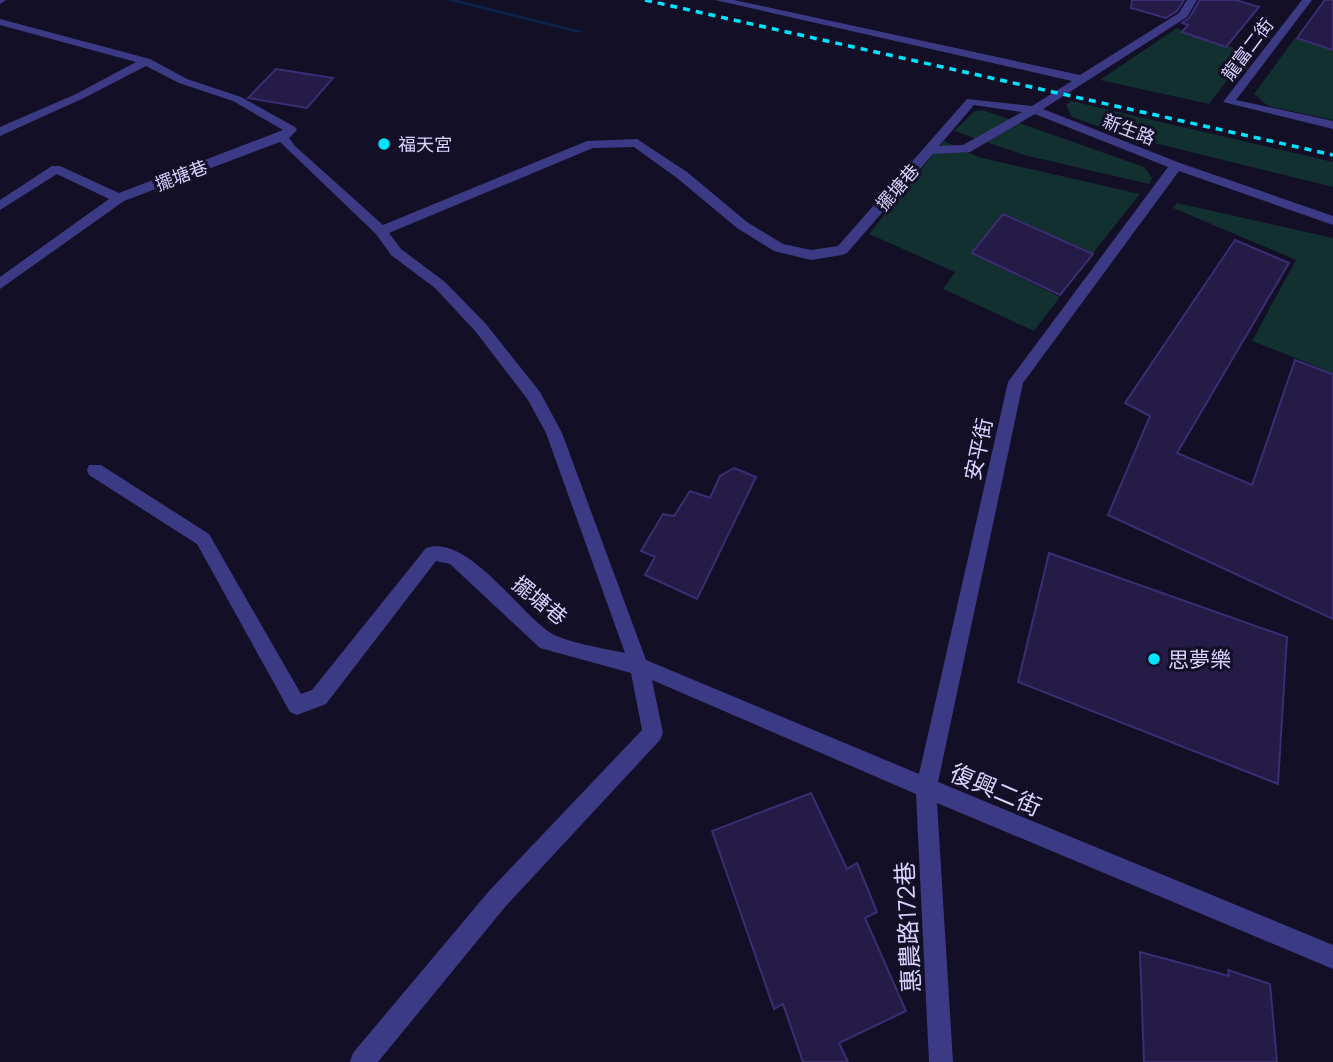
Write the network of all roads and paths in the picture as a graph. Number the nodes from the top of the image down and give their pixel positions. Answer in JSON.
{"nodes":[{"id":1,"x":720,"y":0,"type":"edge"},
{"id":2,"x":1192,"y":0,"type":"edge"},
{"id":3,"x":1307,"y":0,"type":"edge"},
{"id":4,"x":0,"y":22,"type":"edge"},
{"id":5,"x":146,"y":61,"type":"junction"},
{"id":6,"x":1081,"y":79,"type":"junction"},
{"id":7,"x":1034,"y":110,"type":"junction"},
{"id":8,"x":1333,"y":125,"type":"edge"},
{"id":9,"x":0,"y":132,"type":"edge"},
{"id":10,"x":282,"y":137,"type":"junction"},
{"id":11,"x":929,"y":150,"type":"junction"},
{"id":12,"x":1176,"y":166,"type":"junction"},
{"id":13,"x":119,"y":198,"type":"junction"},
{"id":14,"x":0,"y":206,"type":"edge"},
{"id":15,"x":1333,"y":221,"type":"edge"},
{"id":16,"x":381,"y":231,"type":"junction"},
{"id":17,"x":0,"y":284,"type":"edge"},
{"id":18,"x":95,"y":470,"type":"dead end"},
{"id":19,"x":639,"y":666,"type":"junction"},
{"id":20,"x":926,"y":788,"type":"junction"},
{"id":21,"x":1333,"y":957,"type":"edge"},
{"id":22,"x":362,"y":1062,"type":"edge"},
{"id":23,"x":941,"y":1062,"type":"edge"}],
"edges":[{"from":1,"to":6,"type":"street"},
{"from":2,"to":6,"type":"street","name":"擺塘巷"},
{"from":3,"to":8,"type":"street","name":"龍富二街"},
{"from":4,"to":5,"type":"street"},
{"from":5,"to":9,"type":"street"},
{"from":5,"to":10,"type":"street"},
{"from":6,"to":7,"type":"street","name":"擺塘巷"},
{"from":7,"to":11,"type":"street","name":"擺塘巷"},
{"from":7,"to":11,"type":"street","name":"新生路"},
{"from":7,"to":12,"type":"street","name":"新生路"},
{"from":10,"to":13,"type":"street","name":"擺塘巷"},
{"from":10,"to":16,"type":"street"},
{"from":11,"to":16,"type":"street","name":"擺塘巷"},
{"from":12,"to":15,"type":"street","name":"新生路"},
{"from":12,"to":20,"type":"street","name":"安平街"},
{"from":13,"to":14,"type":"street"},
{"from":13,"to":17,"type":"street","name":"擺塘巷"},
{"from":16,"to":19,"type":"street"},
{"from":18,"to":19,"type":"street","name":"擺塘巷"},
{"from":19,"to":20,"type":"street","name":"復興二街"},
{"from":19,"to":22,"type":"street"},
{"from":20,"to":21,"type":"street","name":"復興二街"},
{"from":20,"to":23,"type":"street","name":"惠農路172巷"}]}
